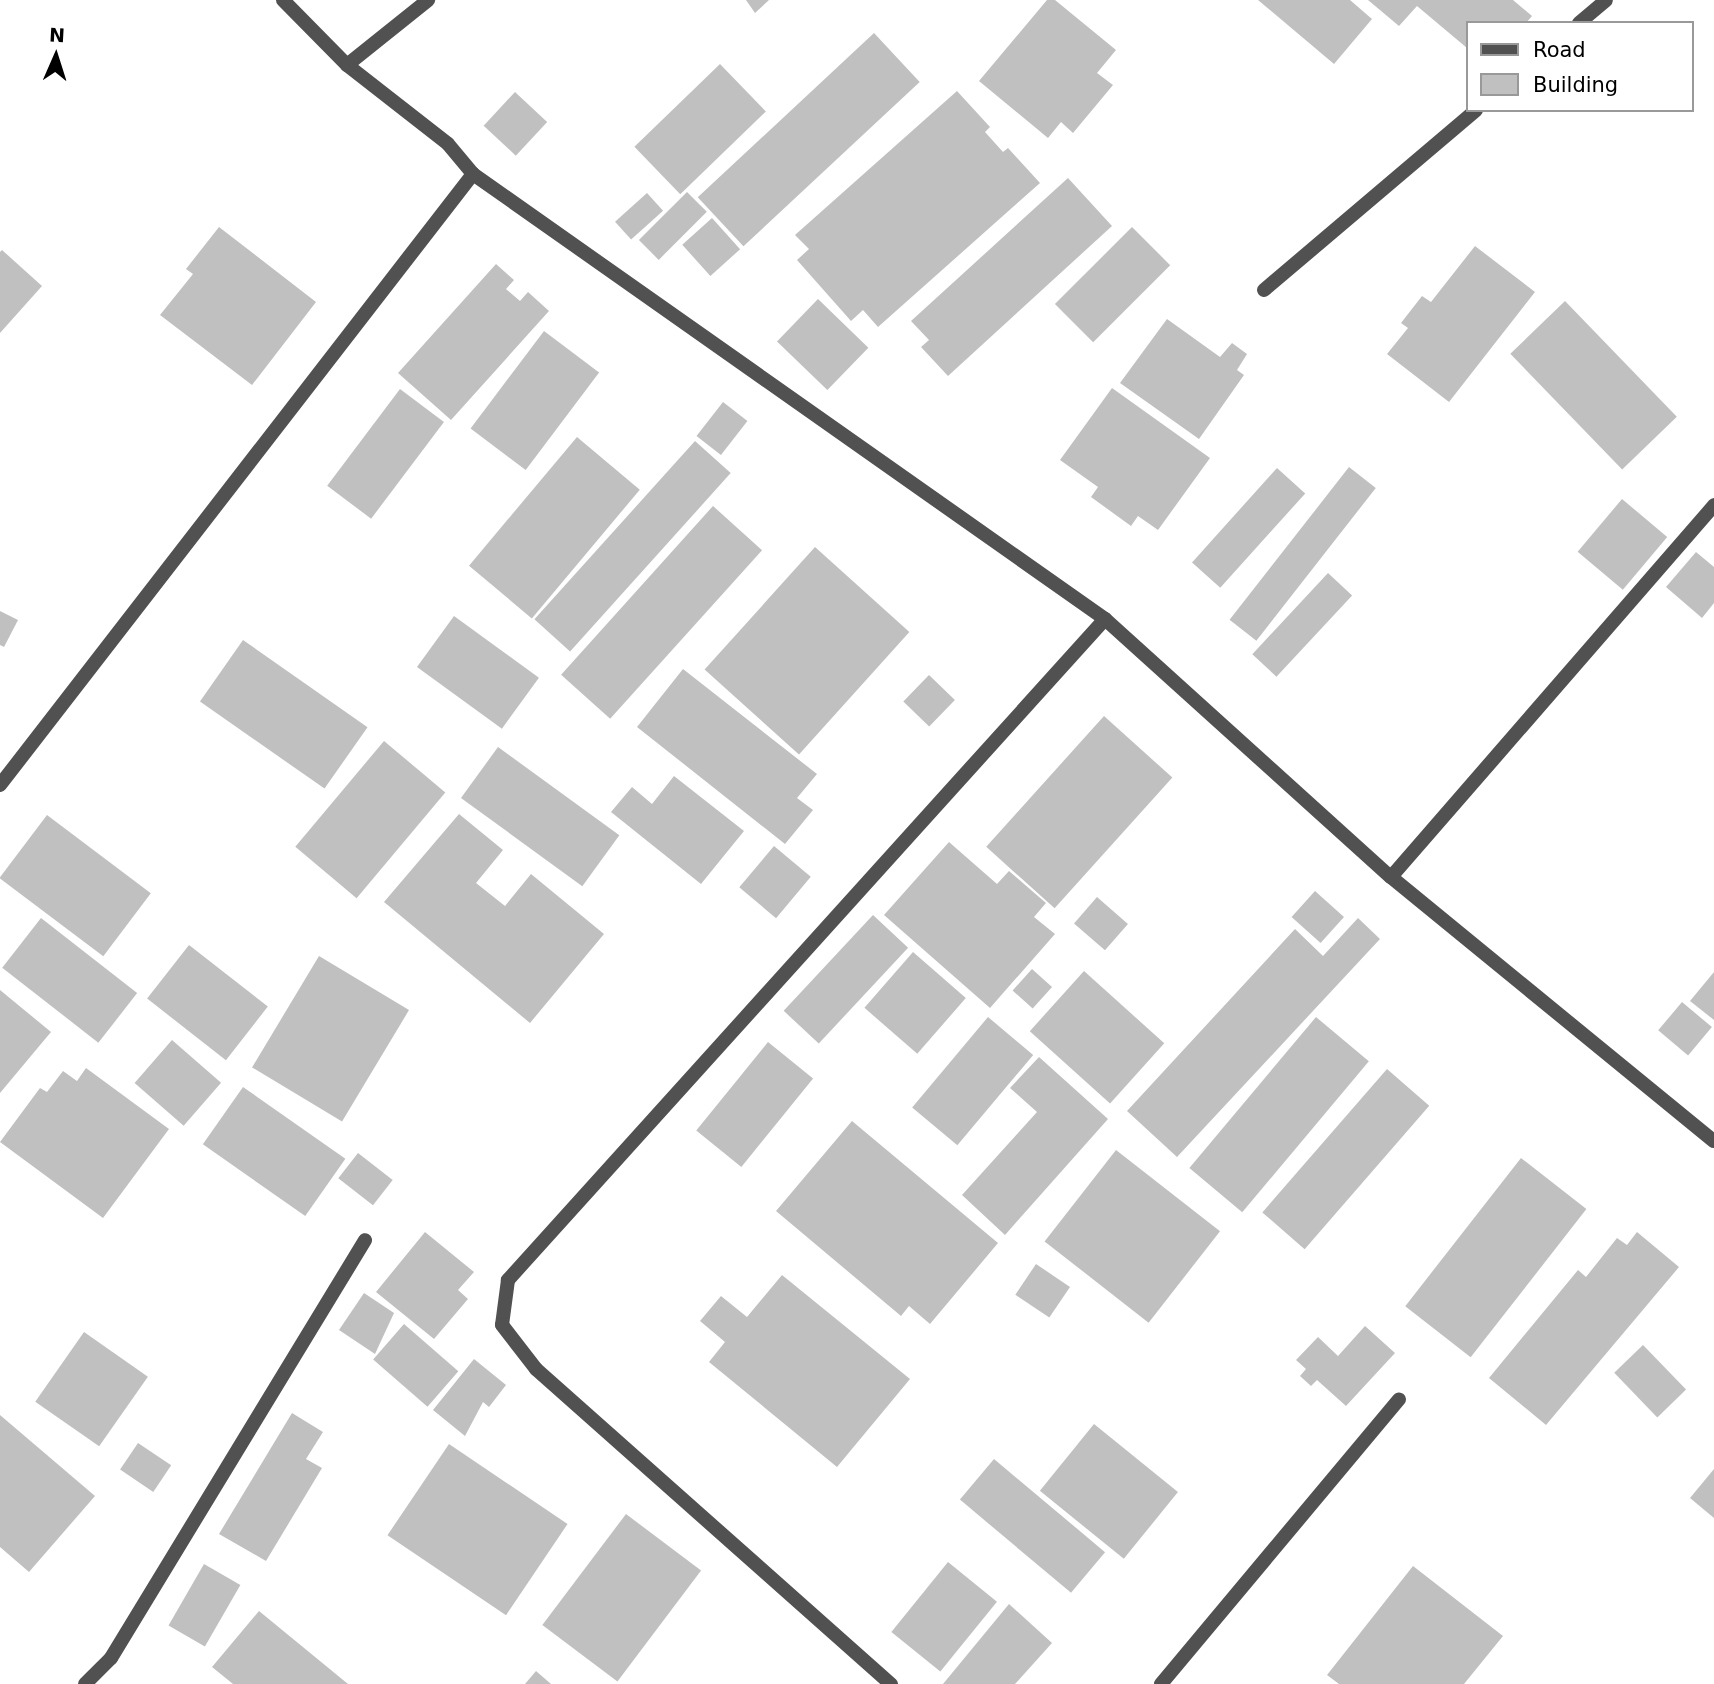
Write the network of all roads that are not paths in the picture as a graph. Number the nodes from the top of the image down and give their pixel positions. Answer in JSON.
{"nodes":[{"id":1,"x":283,"y":0,"type":"edge"},
{"id":2,"x":428,"y":0,"type":"edge"},
{"id":3,"x":1606,"y":0,"type":"edge"},
{"id":4,"x":1581,"y":21,"type":"edge"},
{"id":5,"x":347,"y":65,"type":"junction"},
{"id":6,"x":1474,"y":112,"type":"edge"},
{"id":7,"x":473,"y":174,"type":"junction"},
{"id":8,"x":1264,"y":290,"type":"dead end"},
{"id":9,"x":1714,"y":505,"type":"edge"},
{"id":10,"x":1105,"y":619,"type":"junction"},
{"id":11,"x":0,"y":785,"type":"edge"},
{"id":12,"x":1391,"y":877,"type":"junction"},
{"id":13,"x":1714,"y":1141,"type":"edge"},
{"id":14,"x":365,"y":1240,"type":"dead end"},
{"id":15,"x":1399,"y":1399,"type":"dead end"},
{"id":16,"x":85,"y":1684,"type":"edge"},
{"id":17,"x":890,"y":1684,"type":"edge"},
{"id":18,"x":1161,"y":1684,"type":"edge"}],
"edges":[{"from":1,"to":5,"type":"street"},
{"from":2,"to":5,"type":"street"},
{"from":3,"to":4,"type":"street"},
{"from":5,"to":7,"type":"street"},
{"from":6,"to":8,"type":"street"},
{"from":7,"to":10,"type":"street"},
{"from":7,"to":11,"type":"street"},
{"from":9,"to":12,"type":"street"},
{"from":10,"to":12,"type":"street"},
{"from":10,"to":17,"type":"street"},
{"from":12,"to":13,"type":"street"},
{"from":14,"to":16,"type":"street"},
{"from":15,"to":18,"type":"street"}]}
